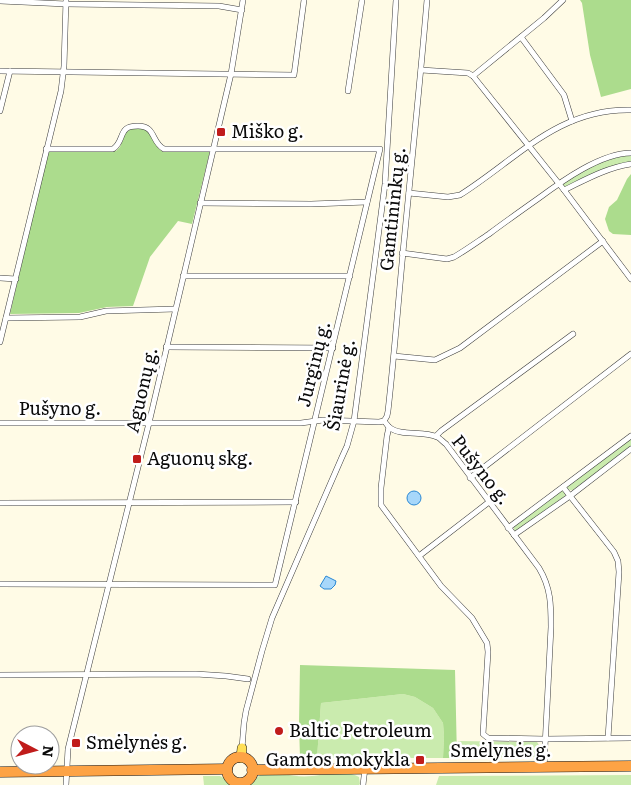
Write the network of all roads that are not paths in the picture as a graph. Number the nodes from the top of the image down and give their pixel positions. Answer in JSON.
{"nodes":[{"id":1,"x":243,"y":0,"type":"edge"},
{"id":2,"x":304,"y":0,"type":"edge"},
{"id":3,"x":362,"y":0,"type":"edge"},
{"id":4,"x":396,"y":0,"type":"edge"},
{"id":5,"x":427,"y":0,"type":"edge"},
{"id":6,"x":563,"y":0,"type":"edge"},
{"id":7,"x":0,"y":1,"type":"edge"},
{"id":8,"x":66,"y":2,"type":"edge"},
{"id":9,"x":242,"y":10,"type":"junction"},
{"id":10,"x":520,"y":37,"type":"junction"},
{"id":11,"x":0,"y":70,"type":"edge"},
{"id":12,"x":421,"y":70,"type":"junction"},
{"id":13,"x":10,"y":71,"type":"junction"},
{"id":14,"x":64,"y":72,"type":"junction"},
{"id":15,"x":231,"y":74,"type":"junction"},
{"id":16,"x":473,"y":76,"type":"junction"},
{"id":17,"x":348,"y":91,"type":"dead end"},
{"id":18,"x":631,"y":110,"type":"edge"},
{"id":19,"x":0,"y":111,"type":"edge"},
{"id":20,"x":572,"y":121,"type":"junction"},
{"id":21,"x":528,"y":145,"type":"junction"},
{"id":22,"x":46,"y":148,"type":"junction"},
{"id":23,"x":213,"y":148,"type":"junction"},
{"id":24,"x":631,"y":154,"type":"edge"},
{"id":25,"x":631,"y":164,"type":"edge"},
{"id":26,"x":559,"y":183,"type":"junction"},
{"id":27,"x":564,"y":190,"type":"junction"},
{"id":28,"x":409,"y":193,"type":"junction"},
{"id":29,"x":367,"y":202,"type":"junction"},
{"id":30,"x":200,"y":203,"type":"junction"},
{"id":31,"x":603,"y":241,"type":"junction"},
{"id":32,"x":402,"y":253,"type":"junction"},
{"id":33,"x":183,"y":276,"type":"junction"},
{"id":34,"x":350,"y":276,"type":"junction"},
{"id":35,"x":0,"y":278,"type":"edge"},
{"id":36,"x":16,"y":278,"type":"junction"},
{"id":37,"x":631,"y":279,"type":"edge"},
{"id":38,"x":175,"y":309,"type":"junction"},
{"id":39,"x":6,"y":318,"type":"junction"},
{"id":40,"x":573,"y":334,"type":"dead end"},
{"id":41,"x":0,"y":342,"type":"edge"},
{"id":42,"x":166,"y":347,"type":"junction"},
{"id":43,"x":332,"y":348,"type":"junction"},
{"id":44,"x":631,"y":354,"type":"edge"},
{"id":45,"x":394,"y":356,"type":"junction"},
{"id":46,"x":314,"y":421,"type":"junction"},
{"id":47,"x":354,"y":421,"type":"junction"},
{"id":48,"x":384,"y":421,"type":"junction"},
{"id":49,"x":0,"y":423,"type":"edge"},
{"id":50,"x":149,"y":423,"type":"junction"},
{"id":51,"x":389,"y":427,"type":"junction"},
{"id":52,"x":436,"y":436,"type":"junction"},
{"id":53,"x":631,"y":436,"type":"edge"},
{"id":54,"x":631,"y":449,"type":"edge"},
{"id":55,"x":470,"y":478,"type":"junction"},
{"id":56,"x":562,"y":487,"type":"junction"},
{"id":57,"x":570,"y":496,"type":"junction"},
{"id":58,"x":296,"y":502,"type":"junction"},
{"id":59,"x":489,"y":502,"type":"junction"},
{"id":60,"x":0,"y":503,"type":"edge"},
{"id":61,"x":129,"y":503,"type":"junction"},
{"id":62,"x":508,"y":528,"type":"junction"},
{"id":63,"x":514,"y":535,"type":"junction"},
{"id":64,"x":419,"y":556,"type":"junction"},
{"id":65,"x":0,"y":584,"type":"edge"},
{"id":66,"x":109,"y":584,"type":"junction"},
{"id":67,"x":87,"y":674,"type":"junction"},
{"id":68,"x":0,"y":675,"type":"edge"},
{"id":69,"x":248,"y":680,"type":"dead end"},
{"id":70,"x":608,"y":738,"type":"junction"},
{"id":71,"x":631,"y":738,"type":"edge"},
{"id":72,"x":545,"y":740,"type":"junction"},
{"id":73,"x":242,"y":753,"type":"junction"},
{"id":74,"x":631,"y":766,"type":"edge"},
{"id":75,"x":544,"y":767,"type":"junction"},
{"id":76,"x":365,"y":768,"type":"junction"},
{"id":77,"x":227,"y":770,"type":"junction"},
{"id":78,"x":252,"y":770,"type":"junction"},
{"id":79,"x":66,"y":771,"type":"junction"},
{"id":80,"x":0,"y":772,"type":"edge"},
{"id":81,"x":66,"y":785,"type":"edge"},
{"id":82,"x":364,"y":785,"type":"edge"}],
"edges":[{"from":1,"to":9,"type":"street","name":"Aguonų g."},
{"from":2,"to":15,"type":"street"},
{"from":3,"to":17,"type":"street"},
{"from":4,"to":47,"type":"street","name":"Šiaurinė g."},
{"from":5,"to":12,"type":"street","name":"Gamtininkų g."},
{"from":6,"to":10,"type":"street"},
{"from":7,"to":8,"type":"street"},
{"from":8,"to":9,"type":"street"},
{"from":8,"to":14,"type":"street"},
{"from":9,"to":15,"type":"street","name":"Aguonų g."},
{"from":10,"to":16,"type":"street"},
{"from":10,"to":20,"type":"street"},
{"from":11,"to":13,"type":"street"},
{"from":12,"to":16,"type":"street"},
{"from":12,"to":28,"type":"street","name":"Gamtininkų g."},
{"from":13,"to":14,"type":"street"},
{"from":13,"to":19,"type":"street"},
{"from":14,"to":15,"type":"street"},
{"from":14,"to":22,"type":"street"},
{"from":15,"to":23,"type":"street","name":"Aguonų g."},
{"from":16,"to":21,"type":"street"},
{"from":18,"to":20,"type":"street"},
{"from":20,"to":21,"type":"street"},
{"from":21,"to":26,"type":"street"},
{"from":21,"to":28,"type":"street"},
{"from":22,"to":23,"type":"street"},
{"from":22,"to":36,"type":"street"},
{"from":23,"to":29,"type":"street","name":"Jurginų g."},
{"from":23,"to":30,"type":"street","name":"Aguonų g."},
{"from":24,"to":26,"type":"street"},
{"from":25,"to":27,"type":"street"},
{"from":26,"to":27,"type":"street"},
{"from":26,"to":32,"type":"street"},
{"from":27,"to":31,"type":"street"},
{"from":28,"to":32,"type":"street","name":"Gamtininkų g."},
{"from":29,"to":30,"type":"street"},
{"from":29,"to":34,"type":"street","name":"Jurginų g."},
{"from":30,"to":33,"type":"street","name":"Aguonų g."},
{"from":31,"to":37,"type":"street"},
{"from":31,"to":45,"type":"street"},
{"from":32,"to":45,"type":"street","name":"Gamtininkų g."},
{"from":33,"to":34,"type":"street"},
{"from":33,"to":38,"type":"street","name":"Aguonų g."},
{"from":34,"to":43,"type":"street","name":"Jurginų g."},
{"from":35,"to":36,"type":"street"},
{"from":36,"to":39,"type":"street"},
{"from":38,"to":39,"type":"street"},
{"from":38,"to":42,"type":"street","name":"Aguonų g."},
{"from":39,"to":41,"type":"street"},
{"from":40,"to":52,"type":"street"},
{"from":42,"to":43,"type":"street"},
{"from":42,"to":50,"type":"street","name":"Aguonų g."},
{"from":43,"to":46,"type":"street","name":"Jurginų g."},
{"from":44,"to":55,"type":"street"},
{"from":45,"to":48,"type":"street","name":"Gamtininkų g."},
{"from":46,"to":47,"type":"street","name":"Pušyno g."},
{"from":46,"to":50,"type":"street","name":"Pušyno g."},
{"from":46,"to":58,"type":"street","name":"Jurginų g."},
{"from":47,"to":48,"type":"street","name":"Pušyno g."},
{"from":47,"to":73,"type":"street","name":"Šiaurinė g."},
{"from":48,"to":51,"type":"street"},
{"from":49,"to":50,"type":"street","name":"Pušyno g."},
{"from":50,"to":61,"type":"street","name":"Aguonų g."},
{"from":51,"to":52,"type":"street","name":"Pušyno g."},
{"from":51,"to":64,"type":"street"},
{"from":52,"to":55,"type":"street","name":"Pušyno g."},
{"from":53,"to":56,"type":"street"},
{"from":54,"to":57,"type":"street"},
{"from":55,"to":59,"type":"street","name":"Pušyno g."},
{"from":56,"to":57,"type":"street"},
{"from":56,"to":62,"type":"street"},
{"from":57,"to":63,"type":"street"},
{"from":57,"to":70,"type":"street"},
{"from":58,"to":61,"type":"street"},
{"from":58,"to":66,"type":"street","name":"Jurginų g."},
{"from":59,"to":62,"type":"street","name":"Pušyno g."},
{"from":59,"to":64,"type":"street"},
{"from":60,"to":61,"type":"street"},
{"from":61,"to":66,"type":"street","name":"Aguonų g."},
{"from":62,"to":63,"type":"street","name":"Pušyno g."},
{"from":63,"to":72,"type":"street","name":"Pušyno g."},
{"from":64,"to":72,"type":"street"},
{"from":65,"to":66,"type":"street"},
{"from":66,"to":67,"type":"street","name":"Aguonų g."},
{"from":67,"to":68,"type":"street"},
{"from":67,"to":69,"type":"street"},
{"from":67,"to":79,"type":"street","name":"Aguonų g."},
{"from":70,"to":71,"type":"street"},
{"from":70,"to":72,"type":"street"},
{"from":72,"to":75,"type":"street","name":"Pušyno g."},
{"from":73,"to":77,"type":"highway"},
{"from":73,"to":78,"type":"highway"},
{"from":74,"to":75,"type":"highway","name":"Smėlynės g."},
{"from":75,"to":76,"type":"highway","name":"Smėlynės g."},
{"from":76,"to":78,"type":"highway","name":"Smėlynės g."},
{"from":76,"to":82,"type":"street"},
{"from":77,"to":78,"type":"highway"},
{"from":77,"to":79,"type":"highway"},
{"from":79,"to":80,"type":"highway"},
{"from":79,"to":81,"type":"street","name":"Aguonų g."}]}
